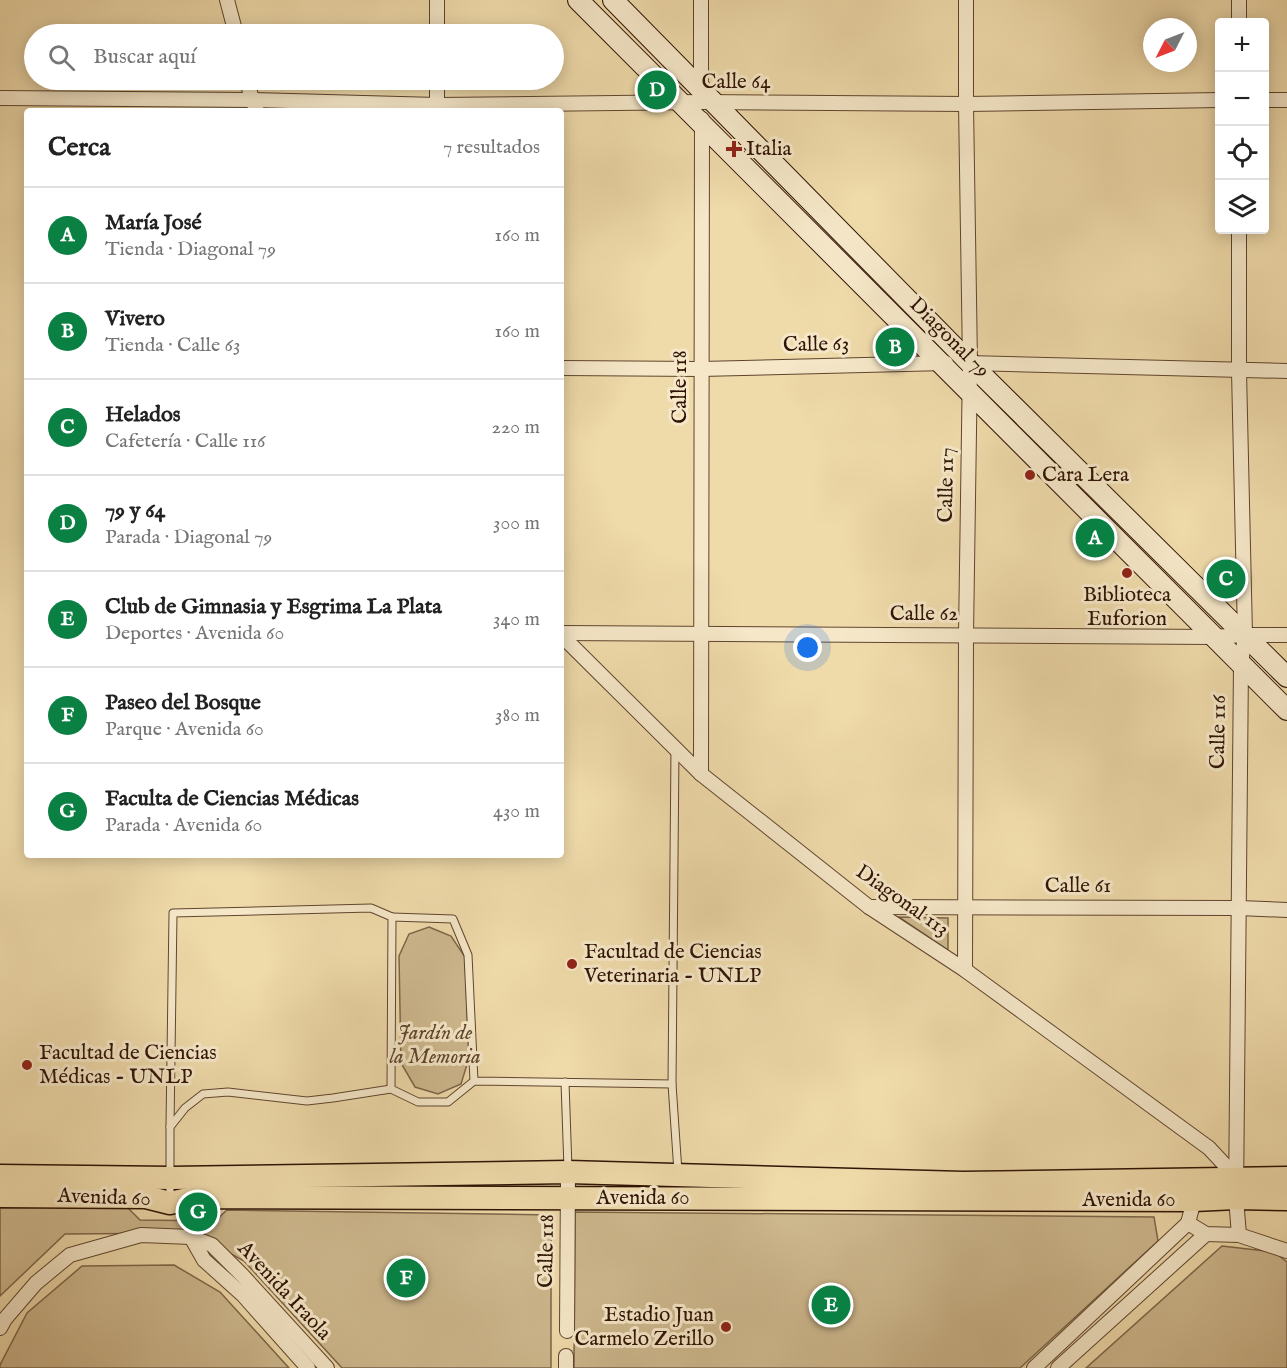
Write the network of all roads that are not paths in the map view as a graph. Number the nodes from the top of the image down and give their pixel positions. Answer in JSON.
{"nodes":[{"id":1,"x":227,"y":0,"type":"edge"},
{"id":2,"x":437,"y":0,"type":"edge"},
{"id":3,"x":578,"y":0,"type":"edge"},
{"id":4,"x":613,"y":0,"type":"edge"},
{"id":5,"x":701,"y":0,"type":"edge"},
{"id":6,"x":966,"y":0,"type":"edge"},
{"id":7,"x":1239,"y":0,"type":"edge"},
{"id":8,"x":1239,"y":18,"type":"edge"},
{"id":9,"x":233,"y":24,"type":"edge"},
{"id":10,"x":437,"y":24,"type":"edge"},
{"id":11,"x":250,"y":90,"type":"edge"},
{"id":12,"x":437,"y":90,"type":"edge"},
{"id":13,"x":0,"y":98,"type":"edge"},
{"id":14,"x":706,"y":98,"type":"junction"},
{"id":15,"x":1215,"y":100,"type":"edge"},
{"id":16,"x":1269,"y":100,"type":"edge"},
{"id":17,"x":1287,"y":100,"type":"edge"},
{"id":18,"x":680,"y":102,"type":"junction"},
{"id":19,"x":966,"y":104,"type":"junction"},
{"id":20,"x":255,"y":105,"type":"edge"},
{"id":21,"x":437,"y":108,"type":"edge"},
{"id":22,"x":702,"y":124,"type":"junction"},
{"id":23,"x":1239,"y":234,"type":"edge"},
{"id":24,"x":940,"y":363,"type":"junction"},
{"id":25,"x":970,"y":363,"type":"junction"},
{"id":26,"x":564,"y":368,"type":"edge"},
{"id":27,"x":701,"y":369,"type":"junction"},
{"id":28,"x":1239,"y":371,"type":"junction"},
{"id":29,"x":1287,"y":371,"type":"edge"},
{"id":30,"x":970,"y":392,"type":"junction"},
{"id":31,"x":701,"y":633,"type":"junction"},
{"id":32,"x":564,"y":634,"type":"edge"},
{"id":33,"x":1245,"y":634,"type":"junction"},
{"id":34,"x":966,"y":635,"type":"junction"},
{"id":35,"x":1287,"y":635,"type":"edge"},
{"id":36,"x":564,"y":637,"type":"edge"},
{"id":37,"x":1213,"y":637,"type":"junction"},
{"id":38,"x":1241,"y":664,"type":"junction"},
{"id":39,"x":1287,"y":677,"type":"edge"},
{"id":40,"x":1287,"y":710,"type":"edge"},
{"id":41,"x":675,"y":748,"type":"junction"},
{"id":42,"x":701,"y":774,"type":"junction"},
{"id":43,"x":869,"y":907,"type":"junction"},
{"id":44,"x":965,"y":907,"type":"junction"},
{"id":45,"x":1239,"y":908,"type":"junction"},
{"id":46,"x":1287,"y":910,"type":"edge"},
{"id":47,"x":392,"y":917,"type":"junction"},
{"id":48,"x":965,"y":970,"type":"junction"},
{"id":49,"x":474,"y":1081,"type":"junction"},
{"id":50,"x":565,"y":1082,"type":"junction"},
{"id":51,"x":672,"y":1084,"type":"junction"},
{"id":52,"x":392,"y":1089,"type":"junction"},
{"id":53,"x":170,"y":1127,"type":"junction"},
{"id":54,"x":568,"y":1172,"type":"junction"},
{"id":55,"x":678,"y":1174,"type":"junction"},
{"id":56,"x":0,"y":1176,"type":"edge"},
{"id":57,"x":1287,"y":1178,"type":"edge"},
{"id":58,"x":171,"y":1179,"type":"junction"},
{"id":59,"x":1236,"y":1188,"type":"junction"},
{"id":60,"x":0,"y":1196,"type":"edge"},
{"id":61,"x":568,"y":1197,"type":"junction"},
{"id":62,"x":1287,"y":1199,"type":"edge"},
{"id":63,"x":1194,"y":1200,"type":"junction"},
{"id":64,"x":170,"y":1203,"type":"junction"},
{"id":65,"x":1188,"y":1223,"type":"junction"},
{"id":66,"x":1206,"y":1234,"type":"junction"},
{"id":67,"x":1239,"y":1235,"type":"junction"},
{"id":68,"x":190,"y":1237,"type":"junction"},
{"id":69,"x":1287,"y":1251,"type":"edge"},
{"id":70,"x":0,"y":1328,"type":"edge"},
{"id":71,"x":567,"y":1331,"type":"dead end"},
{"id":72,"x":308,"y":1368,"type":"edge"},
{"id":73,"x":327,"y":1368,"type":"edge"},
{"id":74,"x":1034,"y":1368,"type":"edge"},
{"id":75,"x":1058,"y":1368,"type":"edge"}],
"edges":[{"from":1,"to":9,"type":"street"},
{"from":2,"to":10,"type":"street"},
{"from":3,"to":18,"type":"main road","name":"Diagonal 79"},
{"from":4,"to":14,"type":"main road","name":"Diagonal 79"},
{"from":5,"to":14,"type":"street","name":"Calle 118"},
{"from":6,"to":19,"type":"street","name":"Calle 117"},
{"from":7,"to":8,"type":"street"},
{"from":11,"to":20,"type":"street"},
{"from":12,"to":21,"type":"street"},
{"from":13,"to":20,"type":"street","name":"Calle 64"},
{"from":14,"to":18,"type":"street","name":"Calle 64"},
{"from":14,"to":19,"type":"street","name":"Calle 64"},
{"from":14,"to":22,"type":"street","name":"Calle 118"},
{"from":14,"to":25,"type":"main road","name":"Diagonal 79"},
{"from":15,"to":19,"type":"street","name":"Calle 64"},
{"from":16,"to":17,"type":"street"},
{"from":18,"to":21,"type":"street","name":"Calle 64"},
{"from":18,"to":22,"type":"main road","name":"Diagonal 79"},
{"from":19,"to":25,"type":"street","name":"Calle 117"},
{"from":20,"to":21,"type":"street","name":"Calle 64"},
{"from":22,"to":24,"type":"main road","name":"Diagonal 79"},
{"from":22,"to":27,"type":"street","name":"Calle 118"},
{"from":23,"to":28,"type":"street","name":"Calle 116"},
{"from":24,"to":25,"type":"street","name":"Calle 63"},
{"from":24,"to":27,"type":"street","name":"Calle 63"},
{"from":24,"to":30,"type":"main road","name":"Diagonal 79"},
{"from":25,"to":28,"type":"street","name":"Calle 63"},
{"from":25,"to":30,"type":"street","name":"Calle 117"},
{"from":25,"to":33,"type":"main road","name":"Diagonal 79"},
{"from":26,"to":27,"type":"street","name":"Calle 63"},
{"from":27,"to":31,"type":"street","name":"Calle 118"},
{"from":28,"to":29,"type":"street","name":"Calle 63"},
{"from":28,"to":33,"type":"street","name":"Calle 116"},
{"from":30,"to":34,"type":"street","name":"Calle 117"},
{"from":30,"to":37,"type":"main road","name":"Diagonal 79"},
{"from":31,"to":32,"type":"street","name":"Calle 62"},
{"from":31,"to":34,"type":"street","name":"Calle 62"},
{"from":31,"to":42,"type":"street","name":"Calle 118"},
{"from":33,"to":35,"type":"street","name":"Calle 62"},
{"from":33,"to":37,"type":"street","name":"Calle 62"},
{"from":33,"to":38,"type":"street","name":"Calle 116"},
{"from":33,"to":39,"type":"main road","name":"Diagonal 79"},
{"from":34,"to":37,"type":"street","name":"Calle 62"},
{"from":34,"to":44,"type":"street","name":"Calle 117"},
{"from":36,"to":41,"type":"street","name":"Diagonal 113"},
{"from":37,"to":38,"type":"main road","name":"Diagonal 79"},
{"from":38,"to":40,"type":"main road","name":"Diagonal 79"},
{"from":38,"to":45,"type":"street","name":"Calle 116"},
{"from":41,"to":42,"type":"street","name":"Diagonal 113"},
{"from":41,"to":51,"type":"lane"},
{"from":42,"to":43,"type":"street","name":"Diagonal 113"},
{"from":43,"to":44,"type":"street","name":"Calle 61"},
{"from":43,"to":48,"type":"street","name":"Diagonal 113"},
{"from":44,"to":45,"type":"street","name":"Calle 61"},
{"from":44,"to":48,"type":"street","name":"Calle 117"},
{"from":45,"to":46,"type":"street","name":"Calle 61"},
{"from":45,"to":59,"type":"street","name":"Calle 116"},
{"from":47,"to":49,"type":"lane"},
{"from":47,"to":52,"type":"lane"},
{"from":47,"to":53,"type":"lane"},
{"from":48,"to":59,"type":"street","name":"Diagonal 113"},
{"from":49,"to":50,"type":"lane"},
{"from":49,"to":52,"type":"lane"},
{"from":50,"to":51,"type":"lane"},
{"from":50,"to":54,"type":"lane"},
{"from":51,"to":55,"type":"lane"},
{"from":52,"to":53,"type":"lane"},
{"from":53,"to":58,"type":"lane"},
{"from":54,"to":55,"type":"main road","name":"Avenida 60"},
{"from":54,"to":58,"type":"main road","name":"Avenida 60"},
{"from":54,"to":61,"type":"street","name":"Calle 118"},
{"from":55,"to":59,"type":"main road","name":"Avenida 60"},
{"from":56,"to":58,"type":"main road","name":"Avenida 60"},
{"from":57,"to":59,"type":"main road","name":"Avenida 60"},
{"from":58,"to":64,"type":"lane"},
{"from":59,"to":62,"type":"main road","name":"Avenida 60"},
{"from":59,"to":63,"type":"main road","name":"Avenida 60"},
{"from":59,"to":67,"type":"street","name":"Calle 116"},
{"from":60,"to":64,"type":"main road","name":"Avenida 60"},
{"from":61,"to":63,"type":"main road","name":"Avenida 60"},
{"from":61,"to":64,"type":"main road","name":"Avenida 60"},
{"from":61,"to":71,"type":"street","name":"Calle 118"},
{"from":63,"to":65,"type":"street"},
{"from":65,"to":66,"type":"street"},
{"from":65,"to":74,"type":"street"},
{"from":66,"to":67,"type":"street"},
{"from":66,"to":75,"type":"street"},
{"from":67,"to":69,"type":"street"},
{"from":68,"to":70,"type":"street","name":"Avenida Iraola"},
{"from":68,"to":72,"type":"street"},
{"from":68,"to":73,"type":"street","name":"Avenida Iraola"}]}
